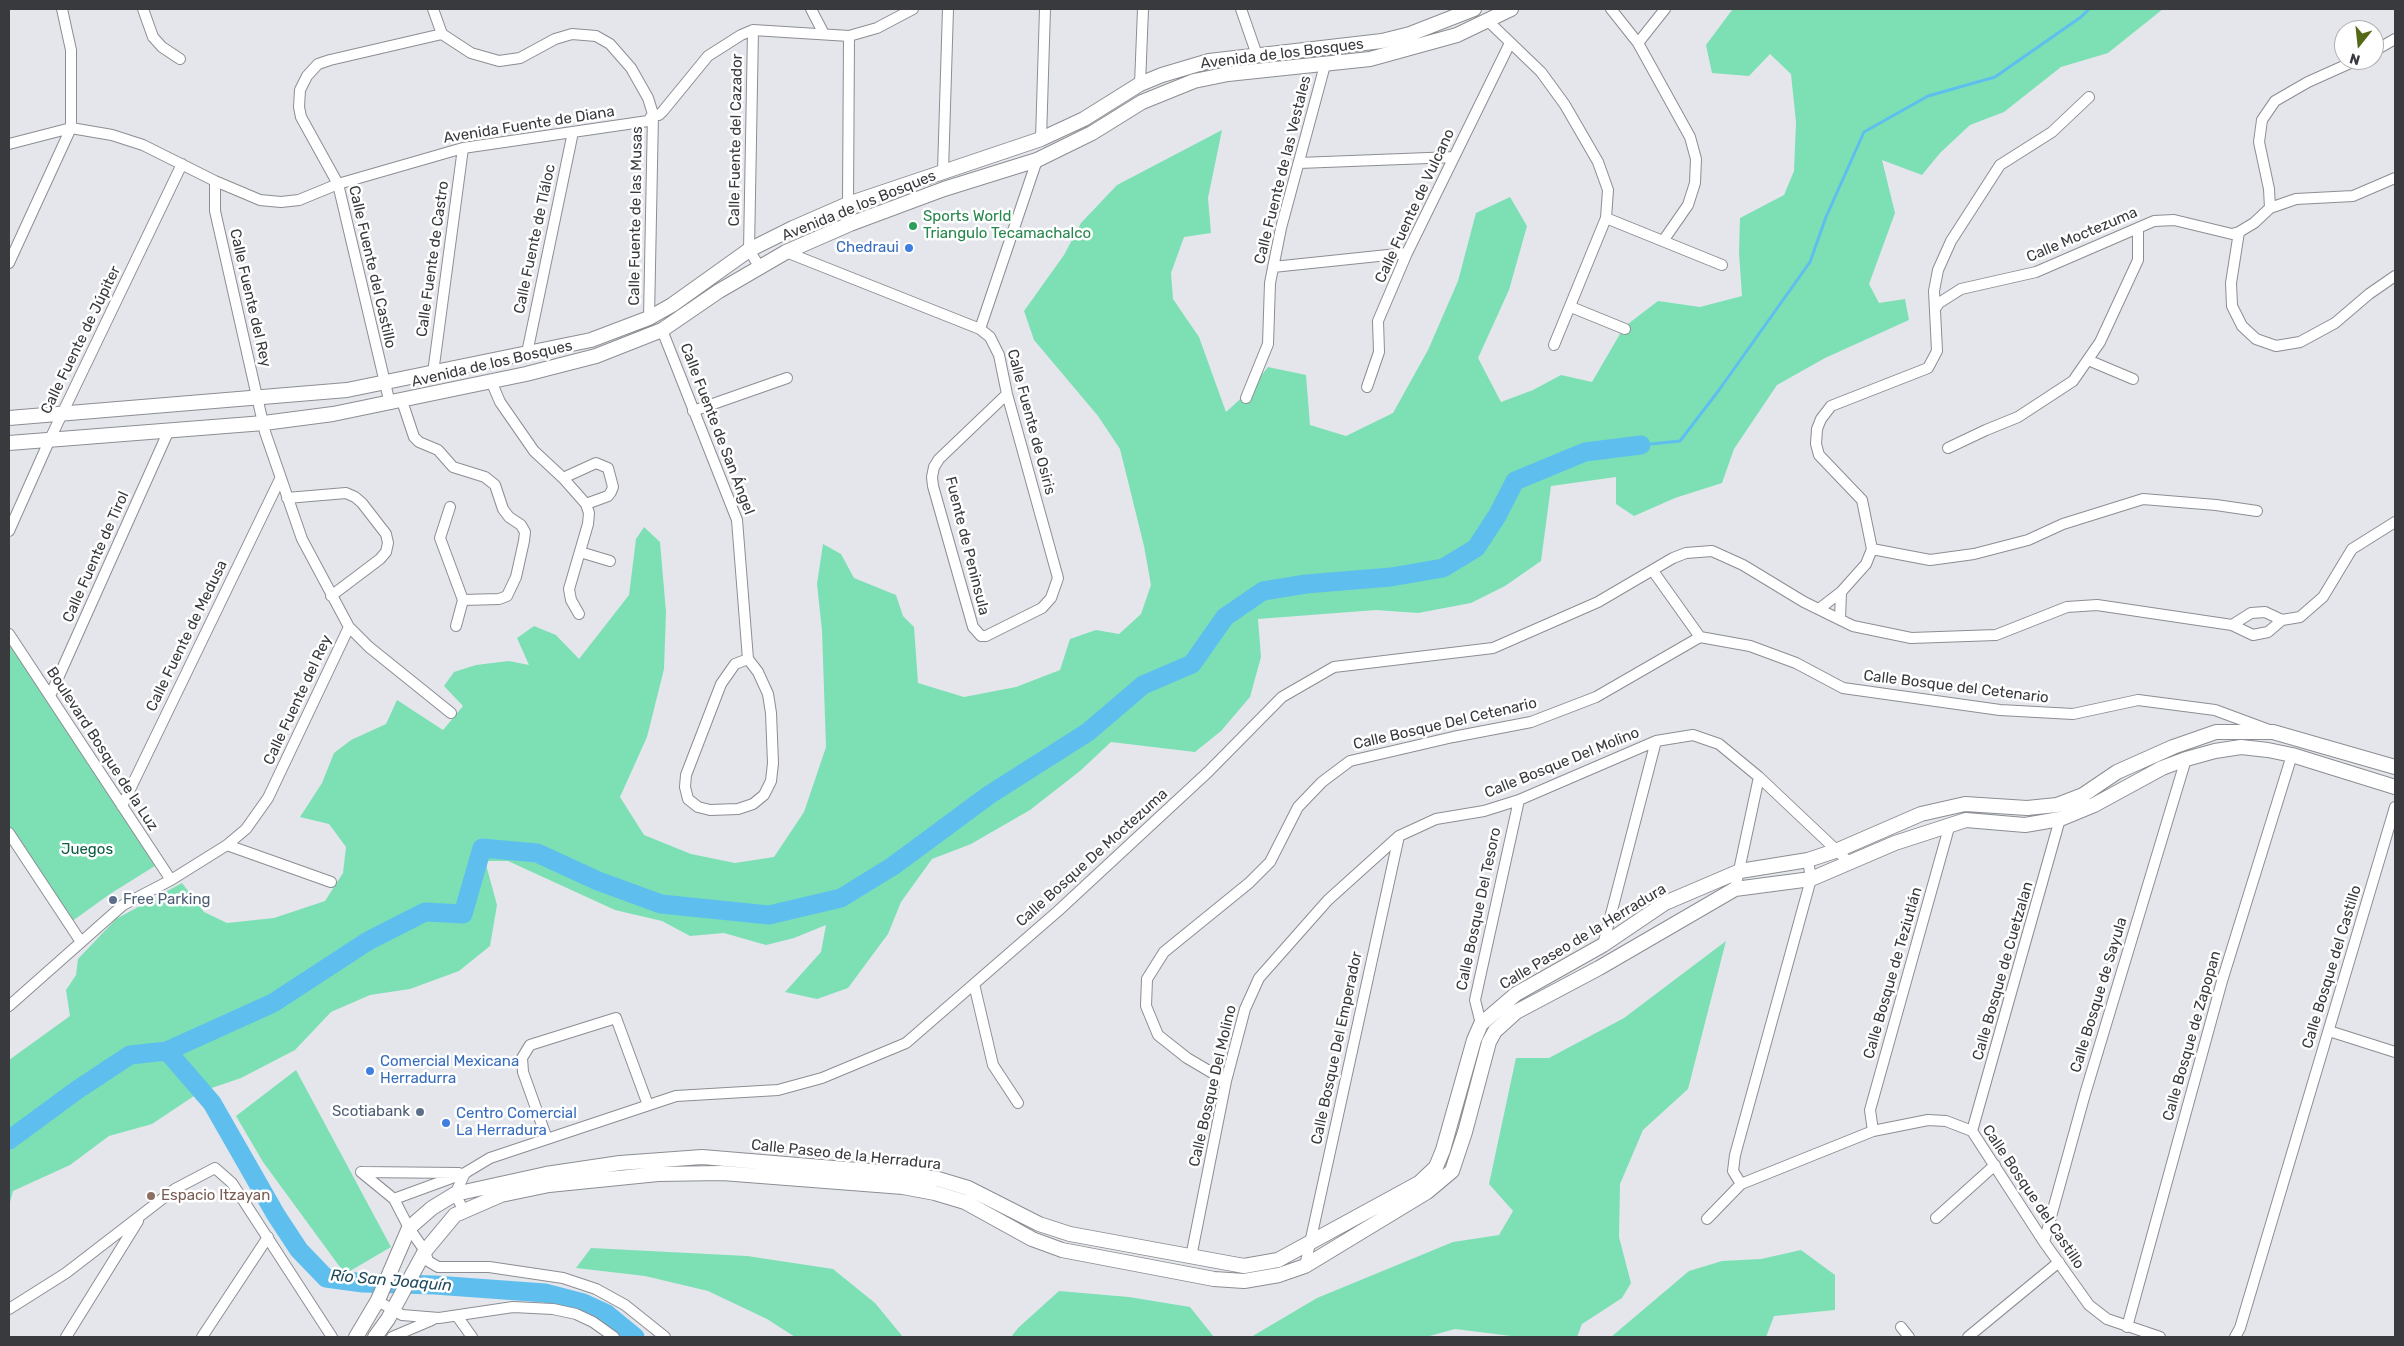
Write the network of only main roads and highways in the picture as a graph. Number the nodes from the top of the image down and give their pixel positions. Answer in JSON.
{"nodes":[{"id":1,"x":1474,"y":9,"type":"edge"},
{"id":2,"x":1511,"y":9,"type":"edge"},
{"id":3,"x":9,"y":418,"type":"edge"},
{"id":4,"x":9,"y":443,"type":"edge"},
{"id":5,"x":2395,"y":767,"type":"edge"},
{"id":6,"x":2395,"y":788,"type":"edge"},
{"id":7,"x":356,"y":1337,"type":"edge"},
{"id":8,"x":375,"y":1337,"type":"edge"}],
"edges":[{"from":1,"to":3,"type":"main road","name":"Avenida de los Bosques"},
{"from":2,"to":4,"type":"main road","name":"Avenida de los Bosques"},
{"from":5,"to":7,"type":"main road","name":"Calle Paseo de la Herradura"},
{"from":6,"to":8,"type":"main road","name":"Calle Paseo de la Herradura"}]}
